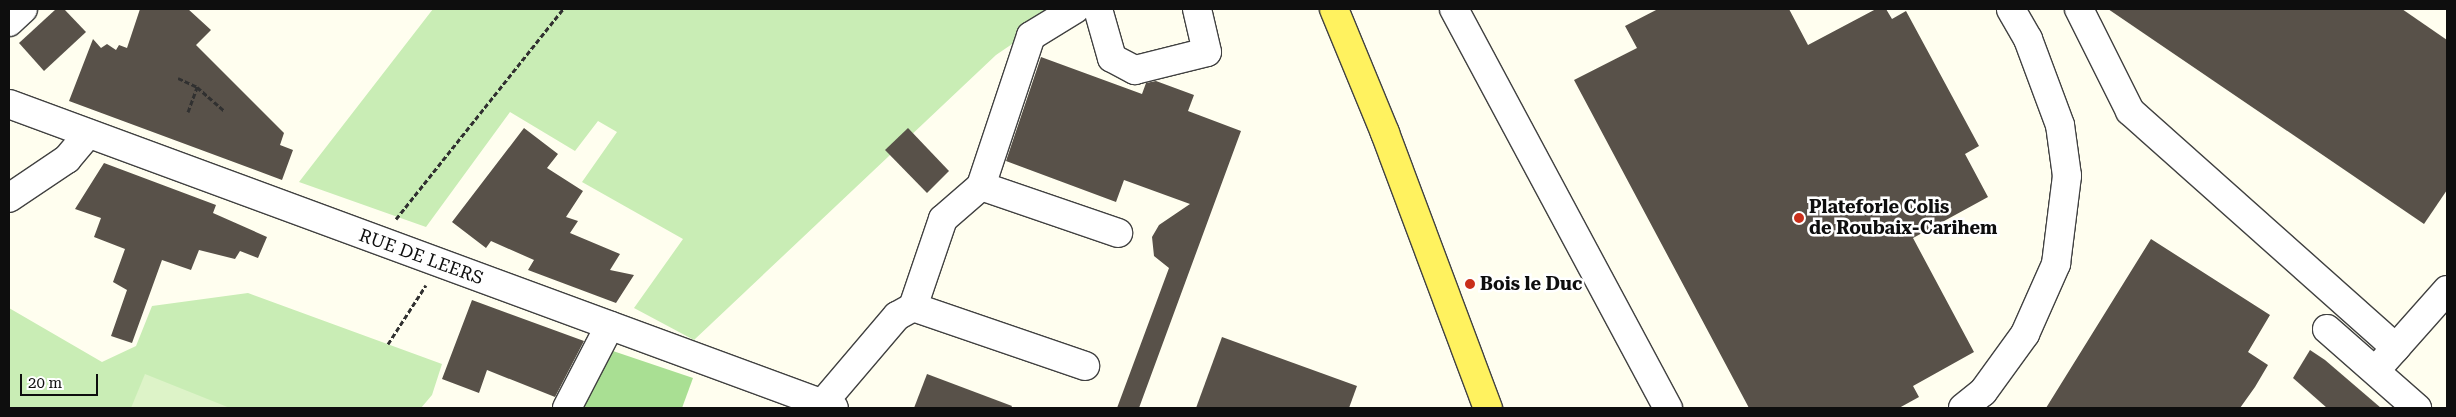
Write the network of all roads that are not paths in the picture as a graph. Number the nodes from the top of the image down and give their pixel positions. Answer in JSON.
{"nodes":[{"id":1,"x":23,"y":9,"type":"edge"},
{"id":2,"x":1076,"y":9,"type":"edge"},
{"id":3,"x":1098,"y":9,"type":"edge"},
{"id":4,"x":1197,"y":9,"type":"edge"},
{"id":5,"x":1334,"y":9,"type":"edge"},
{"id":6,"x":1347,"y":9,"type":"edge"},
{"id":7,"x":1454,"y":9,"type":"edge"},
{"id":8,"x":2011,"y":9,"type":"edge"},
{"id":9,"x":2079,"y":9,"type":"edge"},
{"id":10,"x":9,"y":22,"type":"edge"},
{"id":11,"x":9,"y":104,"type":"edge"},
{"id":12,"x":1386,"y":133,"type":"junction"},
{"id":13,"x":88,"y":134,"type":"junction"},
{"id":14,"x":981,"y":186,"type":"junction"},
{"id":15,"x":9,"y":198,"type":"edge"},
{"id":16,"x":1118,"y":233,"type":"dead end"},
{"id":17,"x":2447,"y":290,"type":"edge"},
{"id":18,"x":913,"y":307,"type":"junction"},
{"id":19,"x":610,"y":325,"type":"junction"},
{"id":20,"x":2327,"y":329,"type":"dead end"},
{"id":21,"x":2396,"y":348,"type":"junction"},
{"id":22,"x":1085,"y":366,"type":"dead end"},
{"id":23,"x":2375,"y":371,"type":"junction"},
{"id":24,"x":830,"y":407,"type":"edge"},
{"id":25,"x":567,"y":408,"type":"edge"},
{"id":26,"x":1488,"y":408,"type":"edge"},
{"id":27,"x":1668,"y":408,"type":"edge"},
{"id":28,"x":1963,"y":408,"type":"edge"},
{"id":29,"x":2417,"y":408,"type":"edge"}],
"edges":[{"from":1,"to":10,"type":"street"},
{"from":2,"to":14,"type":"street"},
{"from":3,"to":4,"type":"street"},
{"from":5,"to":12,"type":"main road"},
{"from":6,"to":12,"type":"main road"},
{"from":7,"to":27,"type":"street"},
{"from":8,"to":28,"type":"street"},
{"from":9,"to":21,"type":"street"},
{"from":11,"to":13,"type":"street","name":"RUE DE LEERS"},
{"from":12,"to":26,"type":"main road"},
{"from":13,"to":15,"type":"street"},
{"from":13,"to":19,"type":"street","name":"RUE DE LEERS"},
{"from":14,"to":16,"type":"street"},
{"from":14,"to":18,"type":"street"},
{"from":17,"to":21,"type":"street"},
{"from":18,"to":22,"type":"street"},
{"from":18,"to":24,"type":"street"},
{"from":19,"to":24,"type":"street","name":"RUE DE LEERS"},
{"from":19,"to":25,"type":"street"},
{"from":20,"to":23,"type":"street"},
{"from":21,"to":23,"type":"street"},
{"from":23,"to":29,"type":"street"}]}
